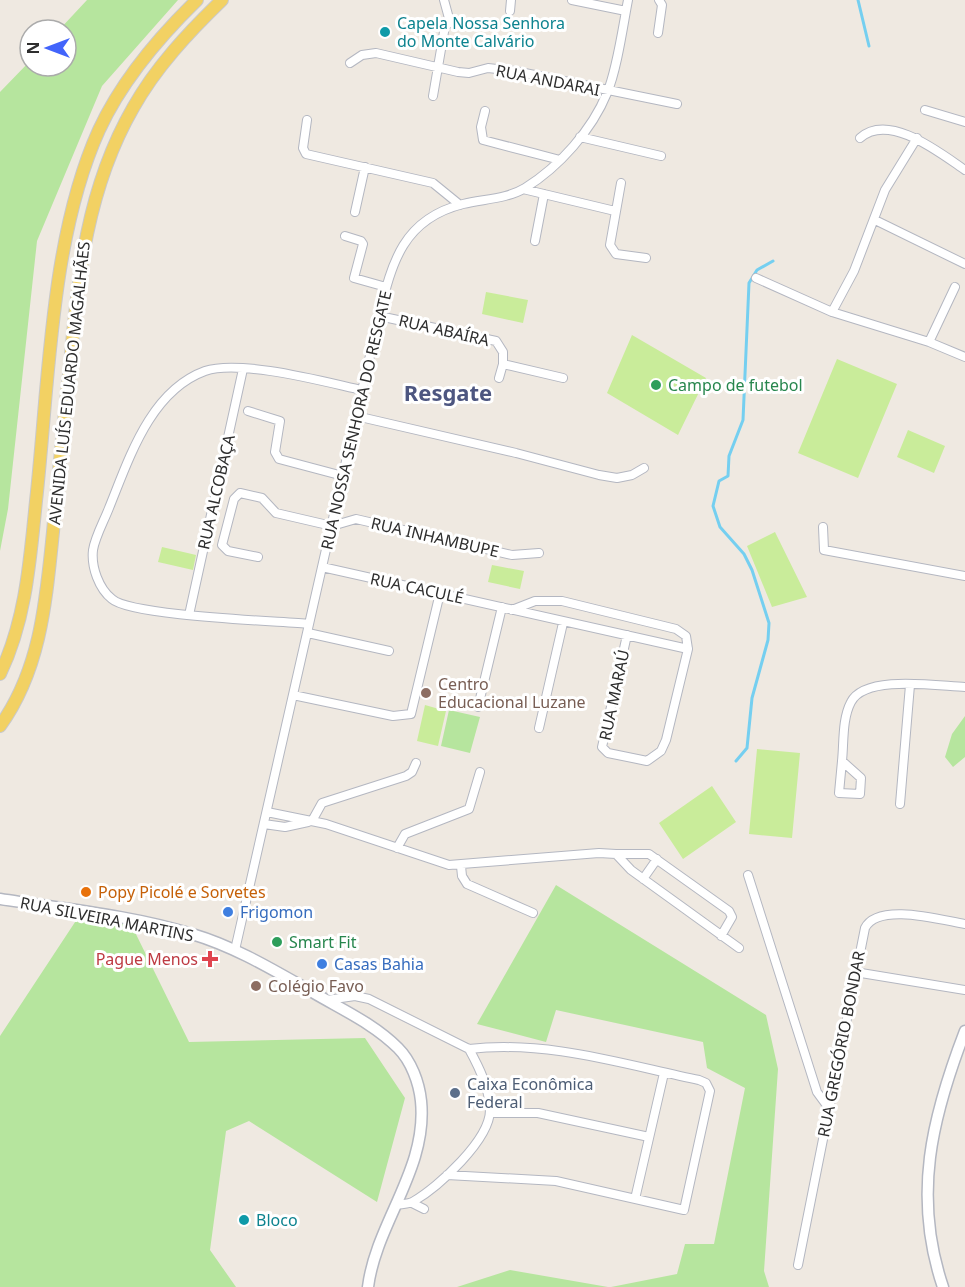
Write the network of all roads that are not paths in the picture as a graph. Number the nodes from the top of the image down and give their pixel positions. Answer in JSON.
{"nodes":[{"id":1,"x":197,"y":0,"type":"edge"},
{"id":2,"x":222,"y":0,"type":"edge"},
{"id":3,"x":444,"y":0,"type":"edge"},
{"id":4,"x":511,"y":0,"type":"edge"},
{"id":5,"x":572,"y":0,"type":"edge"},
{"id":6,"x":628,"y":0,"type":"edge"},
{"id":7,"x":659,"y":0,"type":"edge"},
{"id":8,"x":626,"y":11,"type":"junction"},
{"id":9,"x":510,"y":12,"type":"dead end"},
{"id":10,"x":450,"y":22,"type":"junction"},
{"id":11,"x":462,"y":23,"type":"dead end"},
{"id":12,"x":658,"y":33,"type":"dead end"},
{"id":13,"x":350,"y":63,"type":"dead end"},
{"id":14,"x":438,"y":66,"type":"junction"},
{"id":15,"x":608,"y":92,"type":"junction"},
{"id":16,"x":433,"y":96,"type":"dead end"},
{"id":17,"x":677,"y":104,"type":"dead end"},
{"id":18,"x":925,"y":110,"type":"dead end"},
{"id":19,"x":485,"y":111,"type":"dead end"},
{"id":20,"x":307,"y":120,"type":"dead end"},
{"id":21,"x":965,"y":122,"type":"edge"},
{"id":22,"x":580,"y":137,"type":"junction"},
{"id":23,"x":860,"y":138,"type":"dead end"},
{"id":24,"x":917,"y":138,"type":"junction"},
{"id":25,"x":661,"y":156,"type":"dead end"},
{"id":26,"x":560,"y":160,"type":"junction"},
{"id":27,"x":365,"y":167,"type":"junction"},
{"id":28,"x":965,"y":170,"type":"edge"},
{"id":29,"x":621,"y":183,"type":"dead end"},
{"id":30,"x":523,"y":189,"type":"junction"},
{"id":31,"x":544,"y":194,"type":"junction"},
{"id":32,"x":460,"y":205,"type":"junction"},
{"id":33,"x":355,"y":212,"type":"dead end"},
{"id":34,"x":615,"y":212,"type":"junction"},
{"id":35,"x":875,"y":220,"type":"junction"},
{"id":36,"x":345,"y":236,"type":"dead end"},
{"id":37,"x":535,"y":241,"type":"dead end"},
{"id":38,"x":646,"y":258,"type":"dead end"},
{"id":39,"x":965,"y":264,"type":"edge"},
{"id":40,"x":756,"y":278,"type":"dead end"},
{"id":41,"x":386,"y":287,"type":"junction"},
{"id":42,"x":955,"y":287,"type":"dead end"},
{"id":43,"x":831,"y":312,"type":"junction"},
{"id":44,"x":379,"y":316,"type":"junction"},
{"id":45,"x":928,"y":342,"type":"junction"},
{"id":46,"x":965,"y":357,"type":"edge"},
{"id":47,"x":503,"y":364,"type":"junction"},
{"id":48,"x":243,"y":369,"type":"junction"},
{"id":49,"x":500,"y":378,"type":"dead end"},
{"id":50,"x":563,"y":378,"type":"dead end"},
{"id":51,"x":362,"y":390,"type":"junction"},
{"id":52,"x":248,"y":411,"type":"dead end"},
{"id":53,"x":356,"y":416,"type":"junction"},
{"id":54,"x":644,"y":468,"type":"dead end"},
{"id":55,"x":343,"y":476,"type":"junction"},
{"id":56,"x":332,"y":526,"type":"junction"},
{"id":57,"x":823,"y":527,"type":"dead end"},
{"id":58,"x":539,"y":553,"type":"dead end"},
{"id":59,"x":258,"y":557,"type":"dead end"},
{"id":60,"x":322,"y":567,"type":"junction"},
{"id":61,"x":965,"y":576,"type":"edge"},
{"id":62,"x":440,"y":593,"type":"junction"},
{"id":63,"x":502,"y":607,"type":"junction"},
{"id":64,"x":512,"y":610,"type":"junction"},
{"id":65,"x":189,"y":615,"type":"junction"},
{"id":66,"x":563,"y":623,"type":"junction"},
{"id":67,"x":309,"y":624,"type":"junction"},
{"id":68,"x":308,"y":633,"type":"junction"},
{"id":69,"x":627,"y":635,"type":"junction"},
{"id":70,"x":688,"y":649,"type":"junction"},
{"id":71,"x":389,"y":651,"type":"dead end"},
{"id":72,"x":0,"y":674,"type":"edge"},
{"id":73,"x":910,"y":685,"type":"junction"},
{"id":74,"x":965,"y":687,"type":"edge"},
{"id":75,"x":293,"y":695,"type":"junction"},
{"id":76,"x":478,"y":706,"type":"dead end"},
{"id":77,"x":0,"y":726,"type":"edge"},
{"id":78,"x":539,"y":728,"type":"dead end"},
{"id":79,"x":842,"y":761,"type":"junction"},
{"id":80,"x":416,"y":763,"type":"dead end"},
{"id":81,"x":480,"y":772,"type":"dead end"},
{"id":82,"x":900,"y":804,"type":"dead end"},
{"id":83,"x":267,"y":812,"type":"junction"},
{"id":84,"x":312,"y":821,"type":"junction"},
{"id":85,"x":264,"y":824,"type":"junction"},
{"id":86,"x":397,"y":848,"type":"junction"},
{"id":87,"x":616,"y":854,"type":"junction"},
{"id":88,"x":657,"y":859,"type":"junction"},
{"id":89,"x":461,"y":866,"type":"junction"},
{"id":90,"x":748,"y":875,"type":"dead end"},
{"id":91,"x":643,"y":879,"type":"junction"},
{"id":92,"x":0,"y":899,"type":"edge"},
{"id":93,"x":533,"y":913,"type":"dead end"},
{"id":94,"x":965,"y":924,"type":"edge"},
{"id":95,"x":721,"y":936,"type":"junction"},
{"id":96,"x":739,"y":948,"type":"dead end"},
{"id":97,"x":235,"y":950,"type":"junction"},
{"id":98,"x":855,"y":972,"type":"junction"},
{"id":99,"x":965,"y":990,"type":"edge"},
{"id":100,"x":327,"y":1000,"type":"junction"},
{"id":101,"x":965,"y":1031,"type":"edge"},
{"id":102,"x":468,"y":1049,"type":"junction"},
{"id":103,"x":664,"y":1073,"type":"junction"},
{"id":104,"x":828,"y":1107,"type":"junction"},
{"id":105,"x":490,"y":1113,"type":"junction"},
{"id":106,"x":649,"y":1137,"type":"junction"},
{"id":107,"x":447,"y":1175,"type":"junction"},
{"id":108,"x":635,"y":1199,"type":"junction"},
{"id":109,"x":412,"y":1203,"type":"junction"},
{"id":110,"x":397,"y":1205,"type":"junction"},
{"id":111,"x":424,"y":1209,"type":"dead end"},
{"id":112,"x":798,"y":1265,"type":"dead end"},
{"id":113,"x":368,"y":1287,"type":"edge"},
{"id":114,"x":943,"y":1287,"type":"edge"}],
"edges":[{"from":1,"to":72,"type":"main road","name":"AVENIDA LUÍS EDUARDO MAGALHÃES"},
{"from":2,"to":77,"type":"main road","name":"AVENIDA LUÍS EDUARDO MAGALHÃES"},
{"from":3,"to":10,"type":"street"},
{"from":4,"to":9,"type":"street"},
{"from":5,"to":8,"type":"street"},
{"from":6,"to":8,"type":"street","name":"RUA NOSSA SENHORA DO RESGATE"},
{"from":7,"to":12,"type":"street"},
{"from":8,"to":15,"type":"street","name":"RUA NOSSA SENHORA DO RESGATE"},
{"from":10,"to":11,"type":"street"},
{"from":10,"to":14,"type":"street"},
{"from":13,"to":14,"type":"street","name":"RUA ANDARAI"},
{"from":14,"to":15,"type":"street","name":"RUA ANDARAI"},
{"from":14,"to":16,"type":"street"},
{"from":15,"to":17,"type":"street","name":"RUA ANDARAI"},
{"from":15,"to":22,"type":"street","name":"RUA NOSSA SENHORA DO RESGATE"},
{"from":18,"to":21,"type":"street"},
{"from":19,"to":26,"type":"street"},
{"from":20,"to":27,"type":"street"},
{"from":22,"to":25,"type":"street"},
{"from":22,"to":26,"type":"street","name":"RUA NOSSA SENHORA DO RESGATE"},
{"from":23,"to":24,"type":"street"},
{"from":24,"to":28,"type":"street"},
{"from":24,"to":35,"type":"street"},
{"from":26,"to":30,"type":"street","name":"RUA NOSSA SENHORA DO RESGATE"},
{"from":27,"to":32,"type":"street"},
{"from":27,"to":33,"type":"street"},
{"from":29,"to":34,"type":"street"},
{"from":30,"to":31,"type":"street"},
{"from":30,"to":32,"type":"street","name":"RUA NOSSA SENHORA DO RESGATE"},
{"from":31,"to":34,"type":"street"},
{"from":31,"to":37,"type":"street"},
{"from":32,"to":41,"type":"street","name":"RUA NOSSA SENHORA DO RESGATE"},
{"from":34,"to":38,"type":"street"},
{"from":35,"to":39,"type":"street"},
{"from":35,"to":43,"type":"street"},
{"from":36,"to":41,"type":"street"},
{"from":40,"to":43,"type":"street"},
{"from":41,"to":44,"type":"street","name":"RUA NOSSA SENHORA DO RESGATE"},
{"from":42,"to":45,"type":"street"},
{"from":43,"to":45,"type":"street"},
{"from":44,"to":47,"type":"street","name":"RUA ABAÍRA"},
{"from":44,"to":51,"type":"street","name":"RUA NOSSA SENHORA DO RESGATE"},
{"from":45,"to":46,"type":"street"},
{"from":47,"to":49,"type":"street"},
{"from":47,"to":50,"type":"street","name":"RUA ABAÍRA"},
{"from":48,"to":51,"type":"street"},
{"from":48,"to":65,"type":"street","name":"RUA ALCOBAÇA"},
{"from":48,"to":65,"type":"street"},
{"from":51,"to":53,"type":"street","name":"RUA NOSSA SENHORA DO RESGATE"},
{"from":52,"to":55,"type":"street"},
{"from":53,"to":54,"type":"street"},
{"from":53,"to":55,"type":"street","name":"RUA NOSSA SENHORA DO RESGATE"},
{"from":55,"to":56,"type":"street","name":"RUA NOSSA SENHORA DO RESGATE"},
{"from":56,"to":58,"type":"street","name":"RUA INHAMBUPE"},
{"from":56,"to":59,"type":"street"},
{"from":56,"to":60,"type":"street","name":"RUA NOSSA SENHORA DO RESGATE"},
{"from":57,"to":61,"type":"street"},
{"from":60,"to":62,"type":"street","name":"RUA CACULÉ"},
{"from":60,"to":67,"type":"street","name":"RUA NOSSA SENHORA DO RESGATE"},
{"from":62,"to":63,"type":"street","name":"RUA CACULÉ"},
{"from":62,"to":75,"type":"street"},
{"from":63,"to":64,"type":"street","name":"RUA CACULÉ"},
{"from":63,"to":76,"type":"street"},
{"from":64,"to":66,"type":"street","name":"RUA CACULÉ"},
{"from":64,"to":70,"type":"street"},
{"from":65,"to":67,"type":"street"},
{"from":66,"to":69,"type":"street","name":"RUA CACULÉ"},
{"from":66,"to":78,"type":"street"},
{"from":67,"to":68,"type":"street","name":"RUA NOSSA SENHORA DO RESGATE"},
{"from":68,"to":71,"type":"street"},
{"from":68,"to":75,"type":"street","name":"RUA NOSSA SENHORA DO RESGATE"},
{"from":69,"to":70,"type":"street","name":"RUA CACULÉ"},
{"from":69,"to":70,"type":"street","name":"RUA MARAÚ"},
{"from":73,"to":74,"type":"street"},
{"from":73,"to":79,"type":"street"},
{"from":73,"to":82,"type":"street"},
{"from":75,"to":83,"type":"street","name":"RUA NOSSA SENHORA DO RESGATE"},
{"from":79,"to":79,"type":"street"},
{"from":80,"to":84,"type":"street"},
{"from":81,"to":86,"type":"street"},
{"from":83,"to":84,"type":"street"},
{"from":83,"to":85,"type":"street","name":"RUA NOSSA SENHORA DO RESGATE"},
{"from":84,"to":85,"type":"street"},
{"from":84,"to":86,"type":"street"},
{"from":85,"to":97,"type":"street","name":"RUA NOSSA SENHORA DO RESGATE"},
{"from":86,"to":89,"type":"street"},
{"from":87,"to":88,"type":"street"},
{"from":87,"to":89,"type":"street"},
{"from":87,"to":91,"type":"street"},
{"from":88,"to":91,"type":"street"},
{"from":88,"to":95,"type":"street"},
{"from":89,"to":93,"type":"street"},
{"from":90,"to":104,"type":"street"},
{"from":91,"to":95,"type":"street"},
{"from":92,"to":97,"type":"main road","name":"RUA SILVEIRA MARTINS"},
{"from":94,"to":98,"type":"street","name":"RUA GREGÓRIO BONDAR"},
{"from":95,"to":96,"type":"street"},
{"from":97,"to":100,"type":"main road","name":"RUA SILVEIRA MARTINS"},
{"from":98,"to":99,"type":"street"},
{"from":98,"to":104,"type":"street","name":"RUA GREGÓRIO BONDAR"},
{"from":100,"to":102,"type":"street"},
{"from":100,"to":110,"type":"main road","name":"RUA SILVEIRA MARTINS"},
{"from":101,"to":114,"type":"main road"},
{"from":102,"to":103,"type":"street"},
{"from":102,"to":105,"type":"street"},
{"from":103,"to":106,"type":"street"},
{"from":103,"to":108,"type":"street"},
{"from":104,"to":112,"type":"street","name":"RUA GREGÓRIO BONDAR"},
{"from":105,"to":106,"type":"street"},
{"from":105,"to":107,"type":"street"},
{"from":106,"to":108,"type":"street"},
{"from":107,"to":108,"type":"street"},
{"from":107,"to":109,"type":"street"},
{"from":109,"to":110,"type":"street"},
{"from":109,"to":111,"type":"street"},
{"from":110,"to":113,"type":"main road","name":"RUA SILVEIRA MARTINS"}]}
